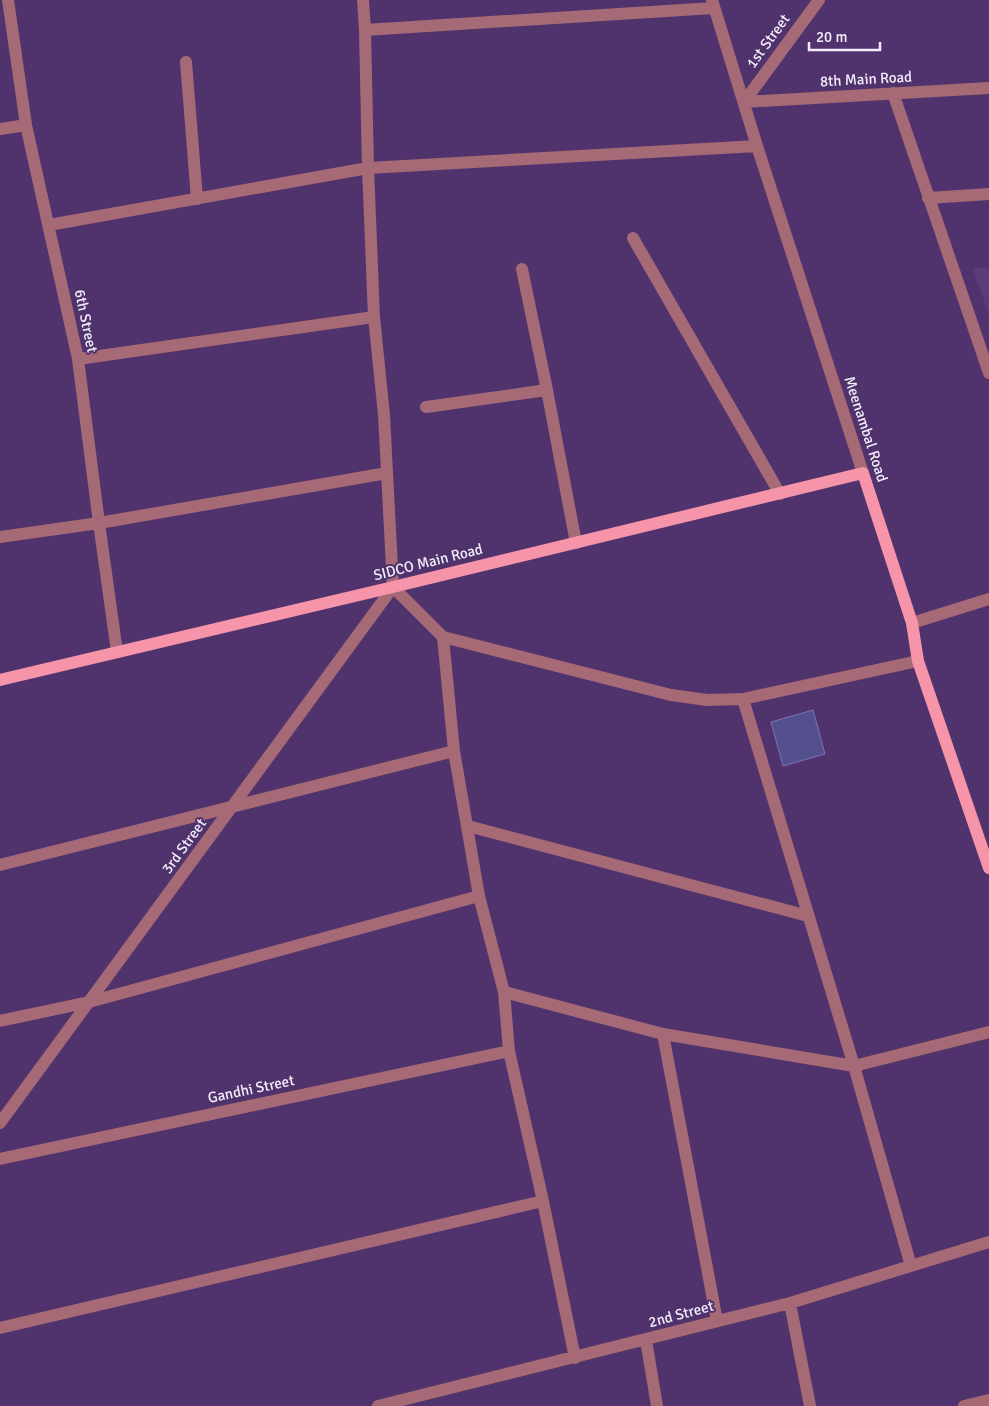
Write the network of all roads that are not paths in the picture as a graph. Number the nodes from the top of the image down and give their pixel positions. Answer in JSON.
{"nodes":[{"id":1,"x":363,"y":0,"type":"edge"},
{"id":2,"x":819,"y":0,"type":"edge"},
{"id":3,"x":6,"y":3,"type":"edge"},
{"id":4,"x":713,"y":4,"type":"edge"},
{"id":5,"x":366,"y":30,"type":"junction"},
{"id":6,"x":186,"y":62,"type":"dead end"},
{"id":7,"x":989,"y":88,"type":"edge"},
{"id":8,"x":893,"y":93,"type":"junction"},
{"id":9,"x":744,"y":102,"type":"junction"},
{"id":10,"x":26,"y":124,"type":"junction"},
{"id":11,"x":0,"y":129,"type":"edge"},
{"id":12,"x":757,"y":146,"type":"junction"},
{"id":13,"x":368,"y":168,"type":"junction"},
{"id":14,"x":989,"y":194,"type":"edge"},
{"id":15,"x":928,"y":198,"type":"junction"},
{"id":16,"x":197,"y":199,"type":"junction"},
{"id":17,"x":50,"y":226,"type":"junction"},
{"id":18,"x":633,"y":238,"type":"dead end"},
{"id":19,"x":522,"y":269,"type":"dead end"},
{"id":20,"x":374,"y":317,"type":"junction"},
{"id":21,"x":78,"y":359,"type":"junction"},
{"id":22,"x":989,"y":374,"type":"edge"},
{"id":23,"x":548,"y":390,"type":"junction"},
{"id":24,"x":426,"y":407,"type":"dead end"},
{"id":25,"x":387,"y":473,"type":"junction"},
{"id":26,"x":863,"y":473,"type":"junction"},
{"id":27,"x":780,"y":494,"type":"junction"},
{"id":28,"x":98,"y":523,"type":"junction"},
{"id":29,"x":0,"y":537,"type":"edge"},
{"id":30,"x":576,"y":543,"type":"junction"},
{"id":31,"x":393,"y":588,"type":"junction"},
{"id":32,"x":989,"y":599,"type":"edge"},
{"id":33,"x":912,"y":624,"type":"junction"},
{"id":34,"x":443,"y":637,"type":"junction"},
{"id":35,"x":117,"y":652,"type":"junction"},
{"id":36,"x":918,"y":661,"type":"junction"},
{"id":37,"x":0,"y":680,"type":"edge"},
{"id":38,"x":743,"y":699,"type":"junction"},
{"id":39,"x":454,"y":751,"type":"junction"},
{"id":40,"x":234,"y":806,"type":"junction"},
{"id":41,"x":468,"y":826,"type":"junction"},
{"id":42,"x":0,"y":865,"type":"edge"},
{"id":43,"x":989,"y":868,"type":"edge"},
{"id":44,"x":479,"y":896,"type":"junction"},
{"id":45,"x":808,"y":916,"type":"junction"},
{"id":46,"x":504,"y":992,"type":"junction"},
{"id":47,"x":89,"y":1002,"type":"junction"},
{"id":48,"x":0,"y":1021,"type":"edge"},
{"id":49,"x":989,"y":1032,"type":"edge"},
{"id":50,"x":662,"y":1034,"type":"junction"},
{"id":51,"x":509,"y":1051,"type":"junction"},
{"id":52,"x":854,"y":1066,"type":"junction"},
{"id":53,"x":0,"y":1123,"type":"edge"},
{"id":54,"x":0,"y":1159,"type":"edge"},
{"id":55,"x":543,"y":1201,"type":"junction"},
{"id":56,"x":989,"y":1242,"type":"edge"},
{"id":57,"x":911,"y":1266,"type":"junction"},
{"id":58,"x":790,"y":1303,"type":"junction"},
{"id":59,"x":717,"y":1321,"type":"junction"},
{"id":60,"x":0,"y":1328,"type":"edge"},
{"id":61,"x":646,"y":1340,"type":"junction"},
{"id":62,"x":575,"y":1358,"type":"junction"},
{"id":63,"x":989,"y":1400,"type":"edge"},
{"id":64,"x":378,"y":1406,"type":"edge"},
{"id":65,"x":658,"y":1406,"type":"edge"},
{"id":66,"x":810,"y":1406,"type":"edge"},
{"id":67,"x":964,"y":1406,"type":"edge"}],
"edges":[{"from":1,"to":5,"type":"street"},
{"from":2,"to":9,"type":"street","name":"1st Street"},
{"from":3,"to":10,"type":"street","name":"6th Street"},
{"from":4,"to":5,"type":"street"},
{"from":4,"to":9,"type":"street","name":"Meenambal Road"},
{"from":5,"to":13,"type":"street"},
{"from":6,"to":16,"type":"street"},
{"from":7,"to":8,"type":"street","name":"8th Main Road"},
{"from":8,"to":9,"type":"street","name":"8th Main Road"},
{"from":8,"to":15,"type":"street"},
{"from":9,"to":12,"type":"street","name":"Meenambal Road"},
{"from":10,"to":11,"type":"street"},
{"from":10,"to":17,"type":"street","name":"6th Street"},
{"from":12,"to":13,"type":"street"},
{"from":12,"to":26,"type":"street","name":"Meenambal Road"},
{"from":13,"to":16,"type":"street"},
{"from":13,"to":20,"type":"street"},
{"from":14,"to":15,"type":"street"},
{"from":15,"to":22,"type":"street"},
{"from":16,"to":17,"type":"street"},
{"from":17,"to":21,"type":"street","name":"6th Street"},
{"from":18,"to":27,"type":"street"},
{"from":19,"to":23,"type":"street"},
{"from":20,"to":21,"type":"street"},
{"from":20,"to":25,"type":"street"},
{"from":21,"to":28,"type":"street","name":"6th Street"},
{"from":23,"to":24,"type":"street"},
{"from":23,"to":30,"type":"street"},
{"from":25,"to":28,"type":"street"},
{"from":25,"to":31,"type":"street"},
{"from":26,"to":27,"type":"main road","name":"SIDCO Main Road"},
{"from":26,"to":33,"type":"main road","name":"Meenambal Road"},
{"from":27,"to":30,"type":"main road","name":"SIDCO Main Road"},
{"from":28,"to":29,"type":"street"},
{"from":28,"to":35,"type":"street","name":"6th Street"},
{"from":30,"to":31,"type":"main road","name":"SIDCO Main Road"},
{"from":31,"to":34,"type":"street"},
{"from":31,"to":35,"type":"main road","name":"SIDCO Main Road"},
{"from":31,"to":40,"type":"street","name":"3rd Street"},
{"from":32,"to":33,"type":"street"},
{"from":33,"to":36,"type":"main road","name":"Meenambal Road"},
{"from":34,"to":38,"type":"street"},
{"from":34,"to":39,"type":"street"},
{"from":35,"to":37,"type":"main road","name":"SIDCO Main Road"},
{"from":36,"to":38,"type":"street"},
{"from":36,"to":43,"type":"main road","name":"Meenambal Road"},
{"from":38,"to":45,"type":"street"},
{"from":39,"to":40,"type":"street"},
{"from":39,"to":41,"type":"street"},
{"from":40,"to":42,"type":"street"},
{"from":40,"to":47,"type":"street","name":"3rd Street"},
{"from":41,"to":44,"type":"street"},
{"from":41,"to":45,"type":"street"},
{"from":44,"to":46,"type":"street"},
{"from":44,"to":47,"type":"street"},
{"from":45,"to":52,"type":"street"},
{"from":46,"to":50,"type":"street"},
{"from":46,"to":51,"type":"street"},
{"from":47,"to":48,"type":"street"},
{"from":47,"to":53,"type":"street","name":"3rd Street"},
{"from":49,"to":52,"type":"street"},
{"from":50,"to":52,"type":"street"},
{"from":50,"to":59,"type":"street"},
{"from":51,"to":54,"type":"street","name":"Gandhi Street"},
{"from":51,"to":55,"type":"street"},
{"from":52,"to":57,"type":"street"},
{"from":55,"to":60,"type":"street"},
{"from":55,"to":62,"type":"street"},
{"from":56,"to":57,"type":"street","name":"2nd Street"},
{"from":57,"to":58,"type":"street","name":"2nd Street"},
{"from":58,"to":59,"type":"street","name":"2nd Street"},
{"from":58,"to":66,"type":"street"},
{"from":59,"to":61,"type":"street","name":"2nd Street"},
{"from":61,"to":62,"type":"street","name":"2nd Street"},
{"from":61,"to":65,"type":"street"},
{"from":62,"to":64,"type":"street","name":"2nd Street"},
{"from":63,"to":67,"type":"street"}]}
